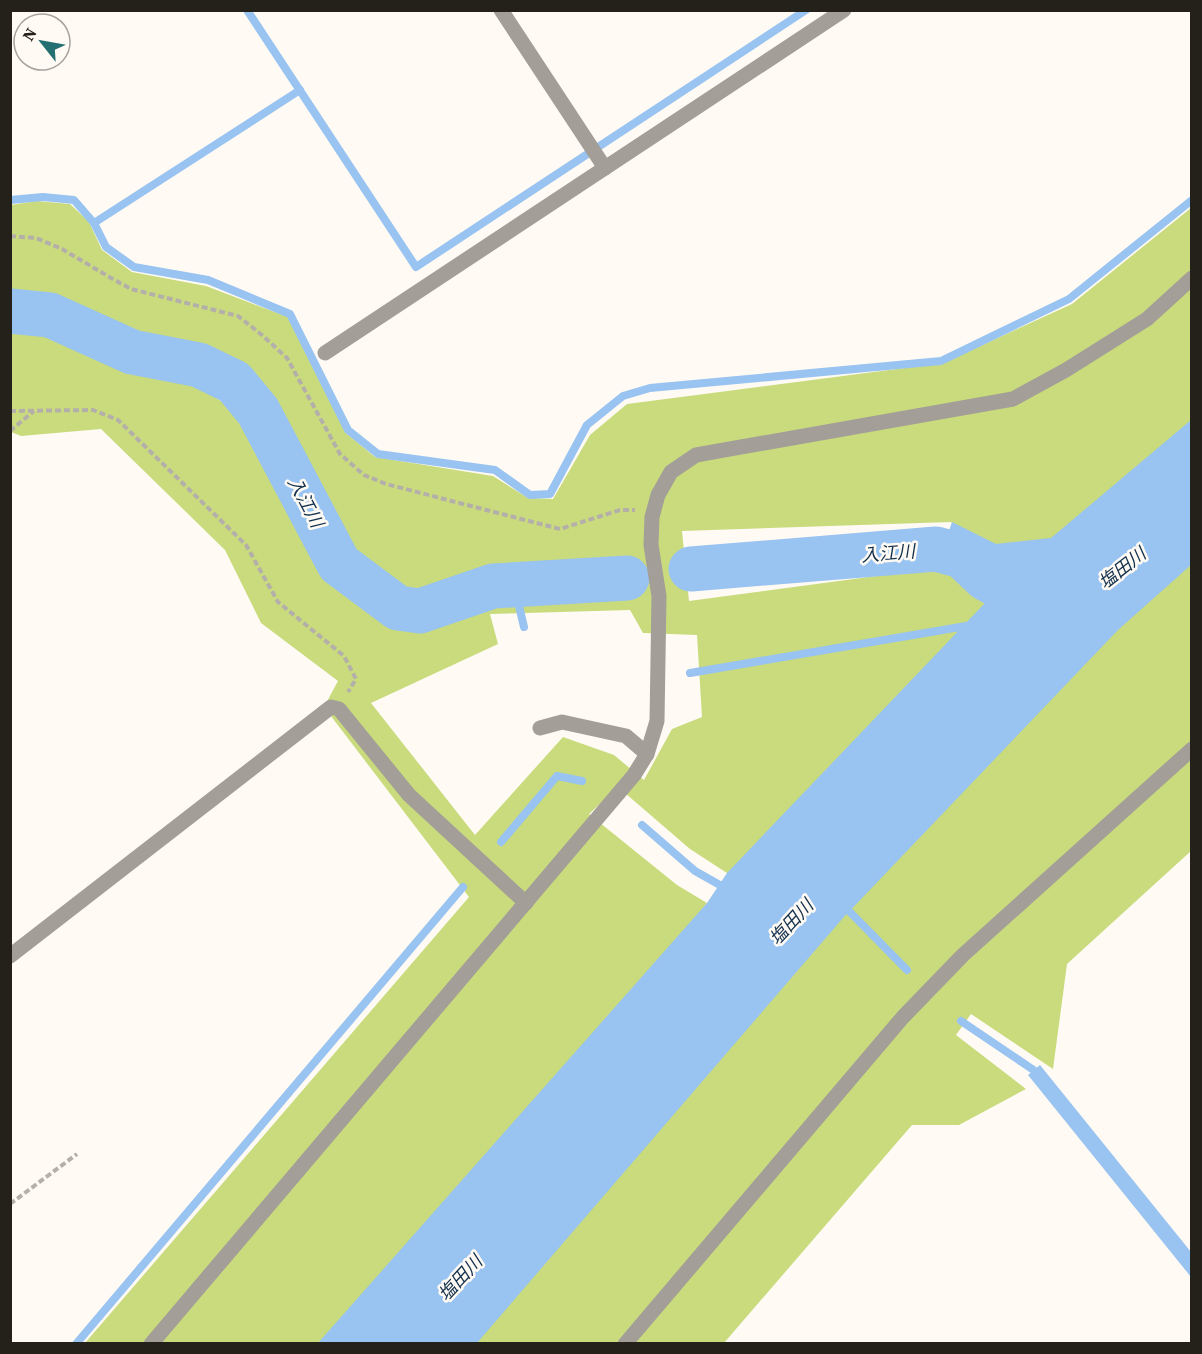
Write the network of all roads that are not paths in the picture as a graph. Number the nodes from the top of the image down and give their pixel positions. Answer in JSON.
{"nodes":[{"id":1,"x":501,"y":10,"type":"edge"},
{"id":2,"x":844,"y":10,"type":"edge"},
{"id":3,"x":605,"y":168,"type":"junction"},
{"id":4,"x":1191,"y":278,"type":"edge"},
{"id":5,"x":325,"y":353,"type":"dead end"},
{"id":6,"x":540,"y":728,"type":"dead end"},
{"id":7,"x":1191,"y":749,"type":"edge"},
{"id":8,"x":647,"y":754,"type":"junction"},
{"id":9,"x":526,"y":903,"type":"junction"},
{"id":10,"x":10,"y":956,"type":"edge"},
{"id":11,"x":151,"y":1344,"type":"edge"},
{"id":12,"x":625,"y":1344,"type":"edge"}],
"edges":[{"from":1,"to":3,"type":"street"},
{"from":2,"to":3,"type":"street"},
{"from":3,"to":5,"type":"street"},
{"from":4,"to":8,"type":"street"},
{"from":6,"to":8,"type":"street"},
{"from":7,"to":12,"type":"street"},
{"from":8,"to":9,"type":"street"},
{"from":9,"to":10,"type":"street"},
{"from":9,"to":11,"type":"street"}]}
